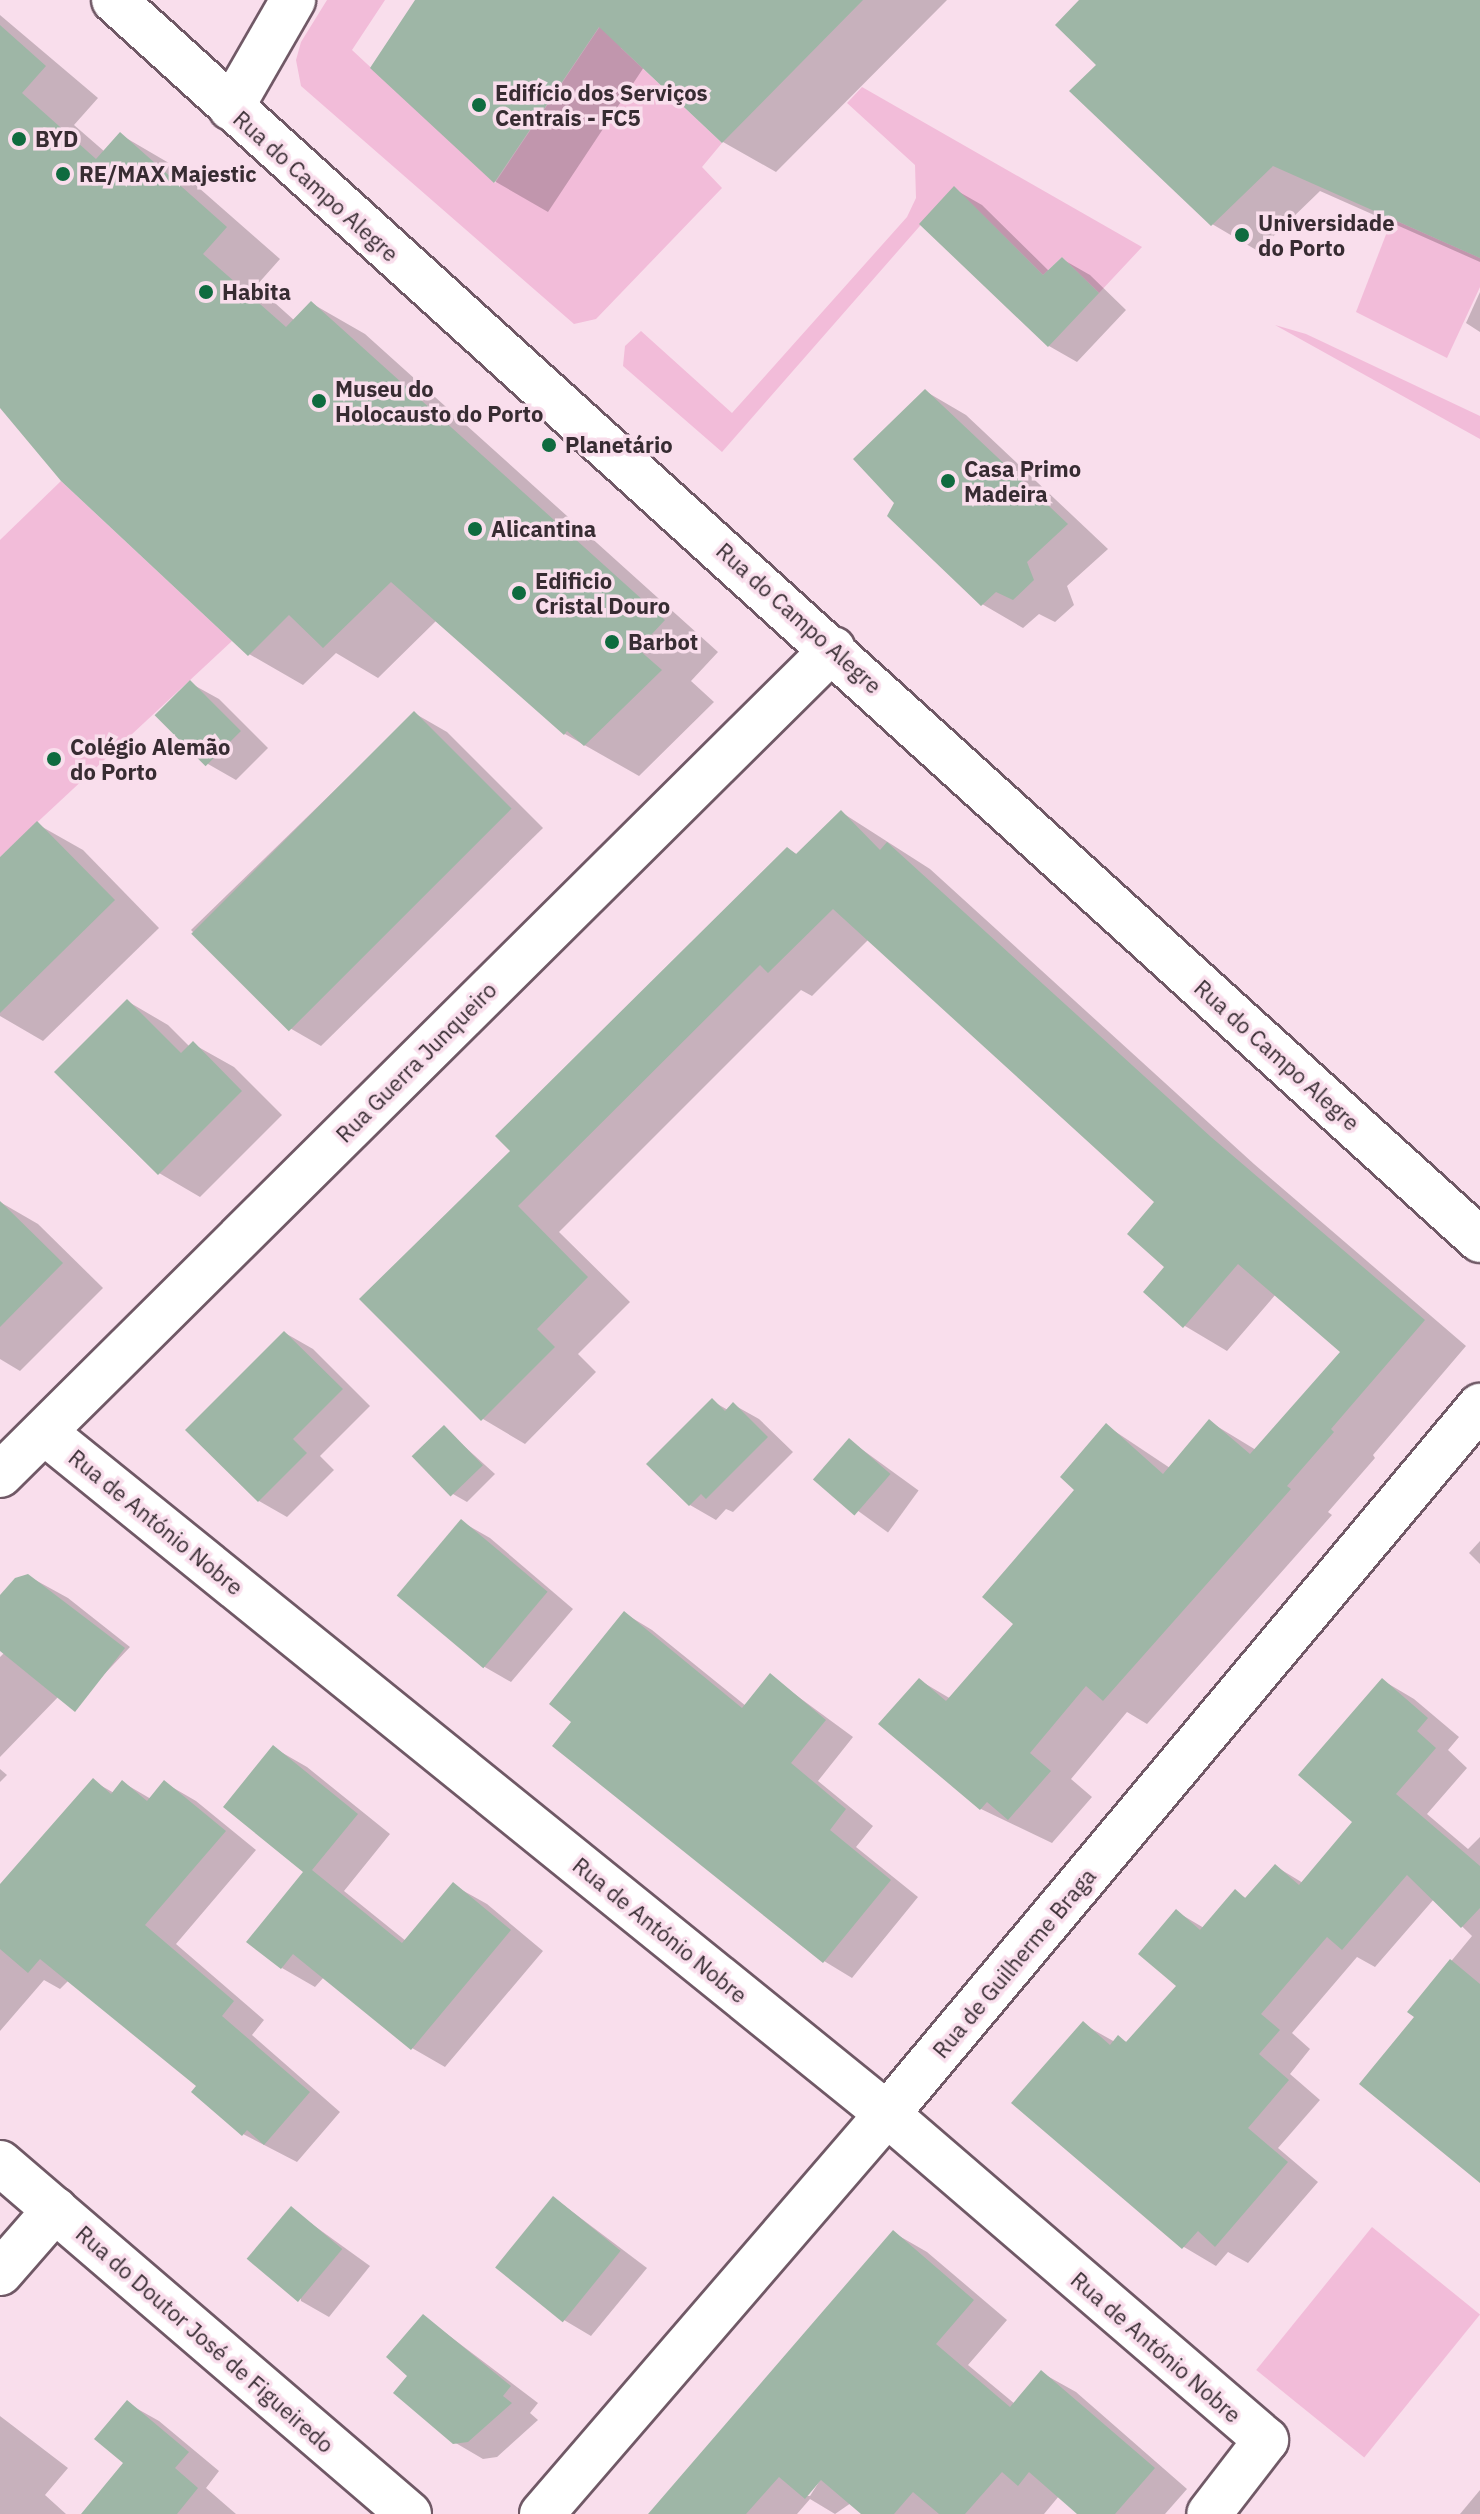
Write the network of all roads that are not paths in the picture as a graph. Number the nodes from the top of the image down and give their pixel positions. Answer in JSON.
{"nodes":[{"id":1,"x":114,"y":0,"type":"edge"},
{"id":2,"x":293,"y":0,"type":"edge"},
{"id":3,"x":231,"y":108,"type":"junction"},
{"id":4,"x":833,"y":649,"type":"junction"},
{"id":5,"x":1480,"y":1240,"type":"edge"},
{"id":6,"x":1480,"y":1406,"type":"edge"},
{"id":7,"x":44,"y":1432,"type":"junction"},
{"id":8,"x":0,"y":1475,"type":"edge"},
{"id":9,"x":887,"y":2114,"type":"junction"},
{"id":10,"x":0,"y":2163,"type":"edge"},
{"id":11,"x":55,"y":2210,"type":"junction"},
{"id":12,"x":0,"y":2273,"type":"edge"},
{"id":13,"x":409,"y":2514,"type":"edge"},
{"id":14,"x":542,"y":2514,"type":"edge"},
{"id":15,"x":1209,"y":2514,"type":"edge"}],
"edges":[{"from":1,"to":3,"type":"street","name":"Rua do Campo Alegre"},
{"from":2,"to":3,"type":"street"},
{"from":3,"to":4,"type":"street","name":"Rua do Campo Alegre"},
{"from":4,"to":5,"type":"street","name":"Rua do Campo Alegre"},
{"from":4,"to":7,"type":"street","name":"Rua Guerra Junqueiro"},
{"from":6,"to":9,"type":"street","name":"Rua de Guilherme Braga"},
{"from":7,"to":8,"type":"street","name":"Rua Guerra Junqueiro"},
{"from":7,"to":9,"type":"street","name":"Rua de António Nobre"},
{"from":9,"to":14,"type":"street","name":"Rua de Guilherme Braga"},
{"from":9,"to":15,"type":"street","name":"Rua de António Nobre"},
{"from":10,"to":11,"type":"street","name":"Rua do Doutor José de Figueiredo"},
{"from":11,"to":12,"type":"street"},
{"from":11,"to":13,"type":"street","name":"Rua do Doutor José de Figueiredo"}]}
